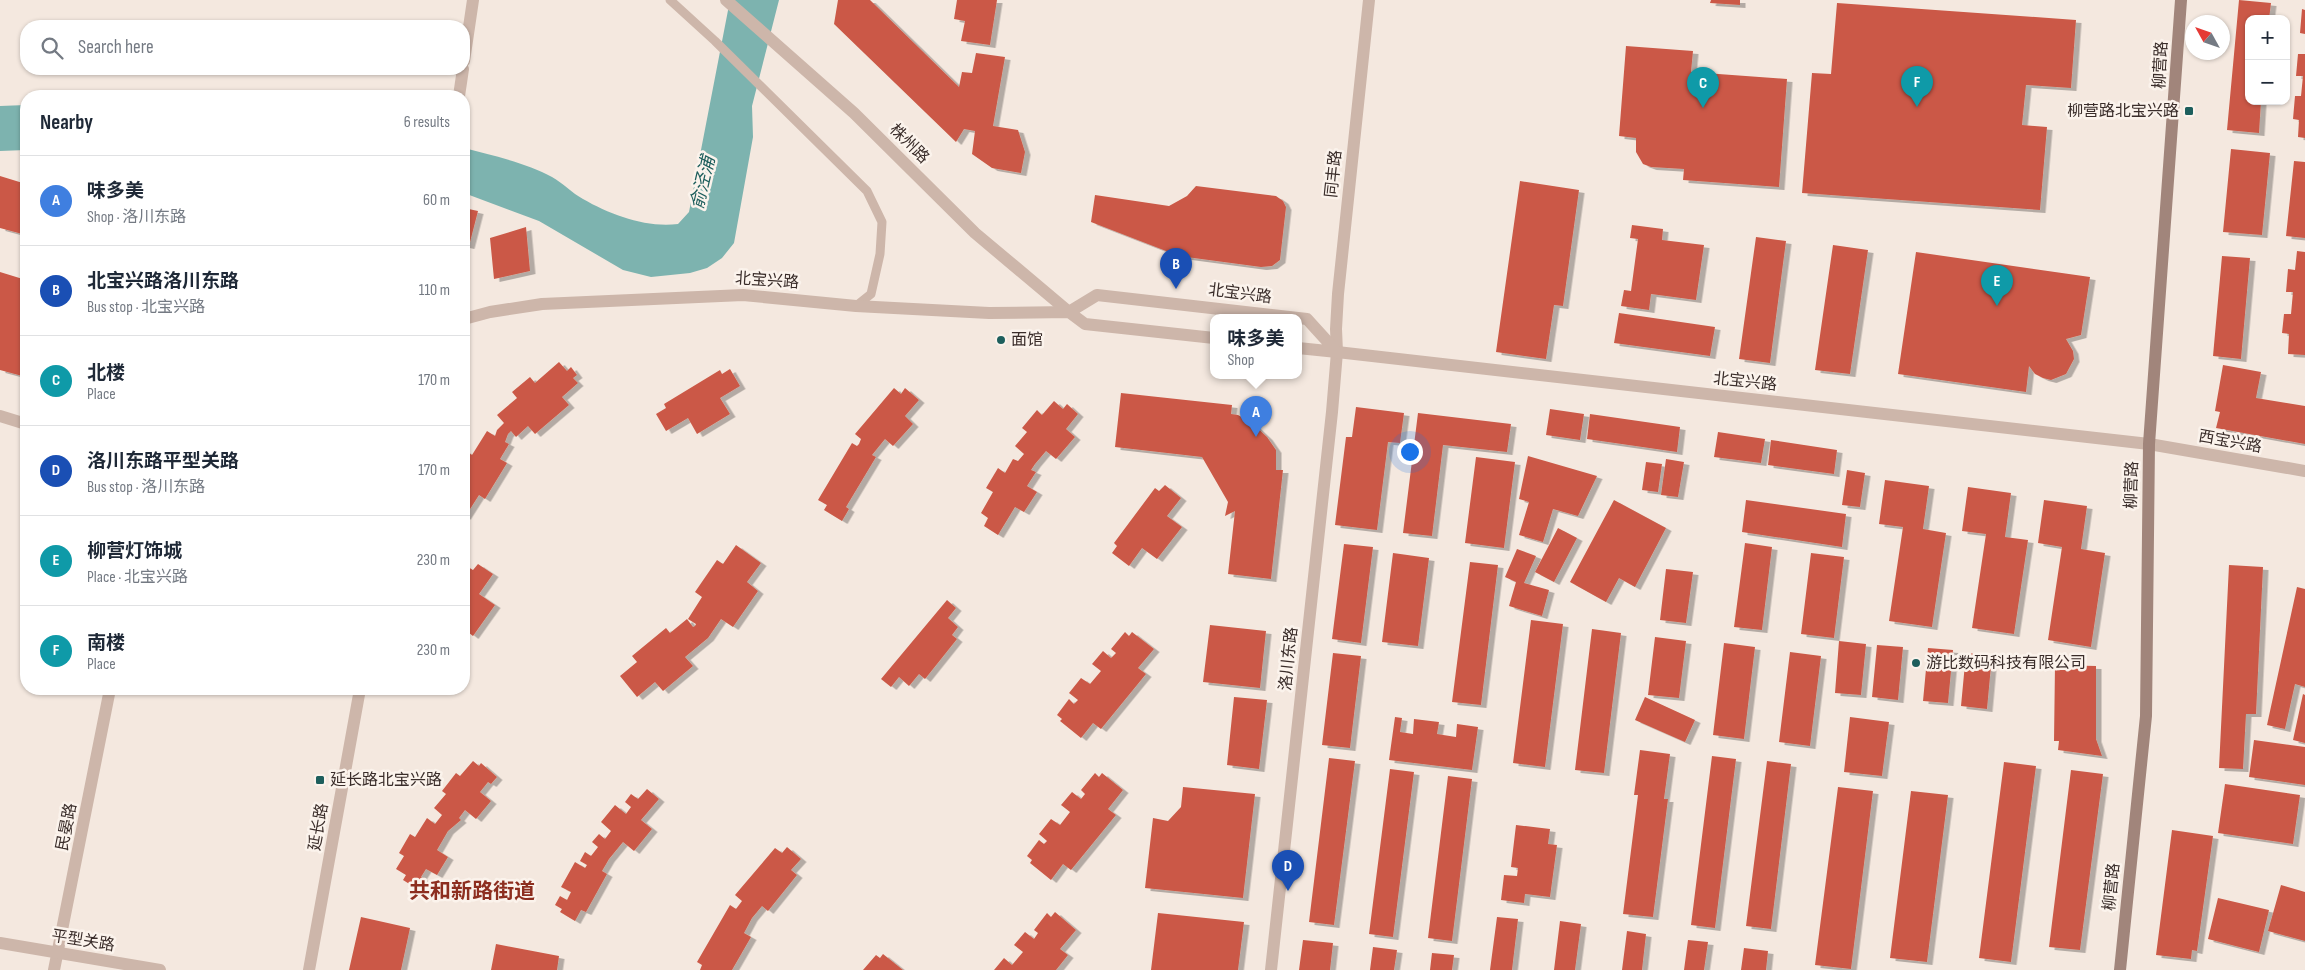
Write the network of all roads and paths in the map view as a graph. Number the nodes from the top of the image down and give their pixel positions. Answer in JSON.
{"nodes":[{"id":1,"x":473,"y":0,"type":"edge"},
{"id":2,"x":670,"y":0,"type":"edge"},
{"id":3,"x":726,"y":0,"type":"edge"},
{"id":4,"x":1369,"y":0,"type":"edge"},
{"id":5,"x":2181,"y":0,"type":"edge"},
{"id":6,"x":470,"y":20,"type":"edge"},
{"id":7,"x":462,"y":75,"type":"edge"},
{"id":8,"x":460,"y":90,"type":"edge"},
{"id":9,"x":856,"y":306,"type":"junction"},
{"id":10,"x":1069,"y":312,"type":"junction"},
{"id":11,"x":1263,"y":314,"type":"edge"},
{"id":12,"x":470,"y":317,"type":"edge"},
{"id":13,"x":1302,"y":318,"type":"edge"},
{"id":14,"x":1210,"y":338,"type":"edge"},
{"id":15,"x":1302,"y":348,"type":"edge"},
{"id":16,"x":1337,"y":352,"type":"junction"},
{"id":17,"x":0,"y":416,"type":"edge"},
{"id":18,"x":20,"y":422,"type":"edge"},
{"id":19,"x":2149,"y":444,"type":"junction"},
{"id":20,"x":2305,"y":471,"type":"edge"},
{"id":21,"x":109,"y":695,"type":"edge"},
{"id":22,"x":359,"y":695,"type":"edge"},
{"id":23,"x":0,"y":943,"type":"edge"},
{"id":24,"x":59,"y":954,"type":"junction"},
{"id":25,"x":54,"y":970,"type":"edge"},
{"id":26,"x":160,"y":970,"type":"edge"},
{"id":27,"x":309,"y":970,"type":"edge"},
{"id":28,"x":1271,"y":970,"type":"edge"},
{"id":29,"x":2120,"y":970,"type":"edge"}],
"edges":[{"from":1,"to":6,"type":"street"},
{"from":2,"to":9,"type":"lane"},
{"from":3,"to":10,"type":"street","name":"株州路"},
{"from":4,"to":16,"type":"street","name":"同丰路"},
{"from":5,"to":19,"type":"main road","name":"柳营路"},
{"from":7,"to":8,"type":"street"},
{"from":9,"to":10,"type":"street","name":"北宝兴路"},
{"from":9,"to":12,"type":"street","name":"北宝兴路"},
{"from":10,"to":11,"type":"street","name":"北宝兴路"},
{"from":10,"to":14,"type":"street"},
{"from":13,"to":16,"type":"street","name":"北宝兴路"},
{"from":15,"to":16,"type":"street","name":"北宝兴路"},
{"from":16,"to":19,"type":"street","name":"北宝兴路"},
{"from":16,"to":28,"type":"street","name":"洛川东路"},
{"from":17,"to":18,"type":"street"},
{"from":19,"to":20,"type":"street","name":"西宝兴路"},
{"from":19,"to":29,"type":"main road","name":"柳营路"},
{"from":21,"to":24,"type":"street","name":"民晏路"},
{"from":22,"to":27,"type":"street","name":"延长路"},
{"from":23,"to":24,"type":"street","name":"平型关路"},
{"from":24,"to":25,"type":"street","name":"民晏路"},
{"from":24,"to":26,"type":"street","name":"平型关路"}]}
